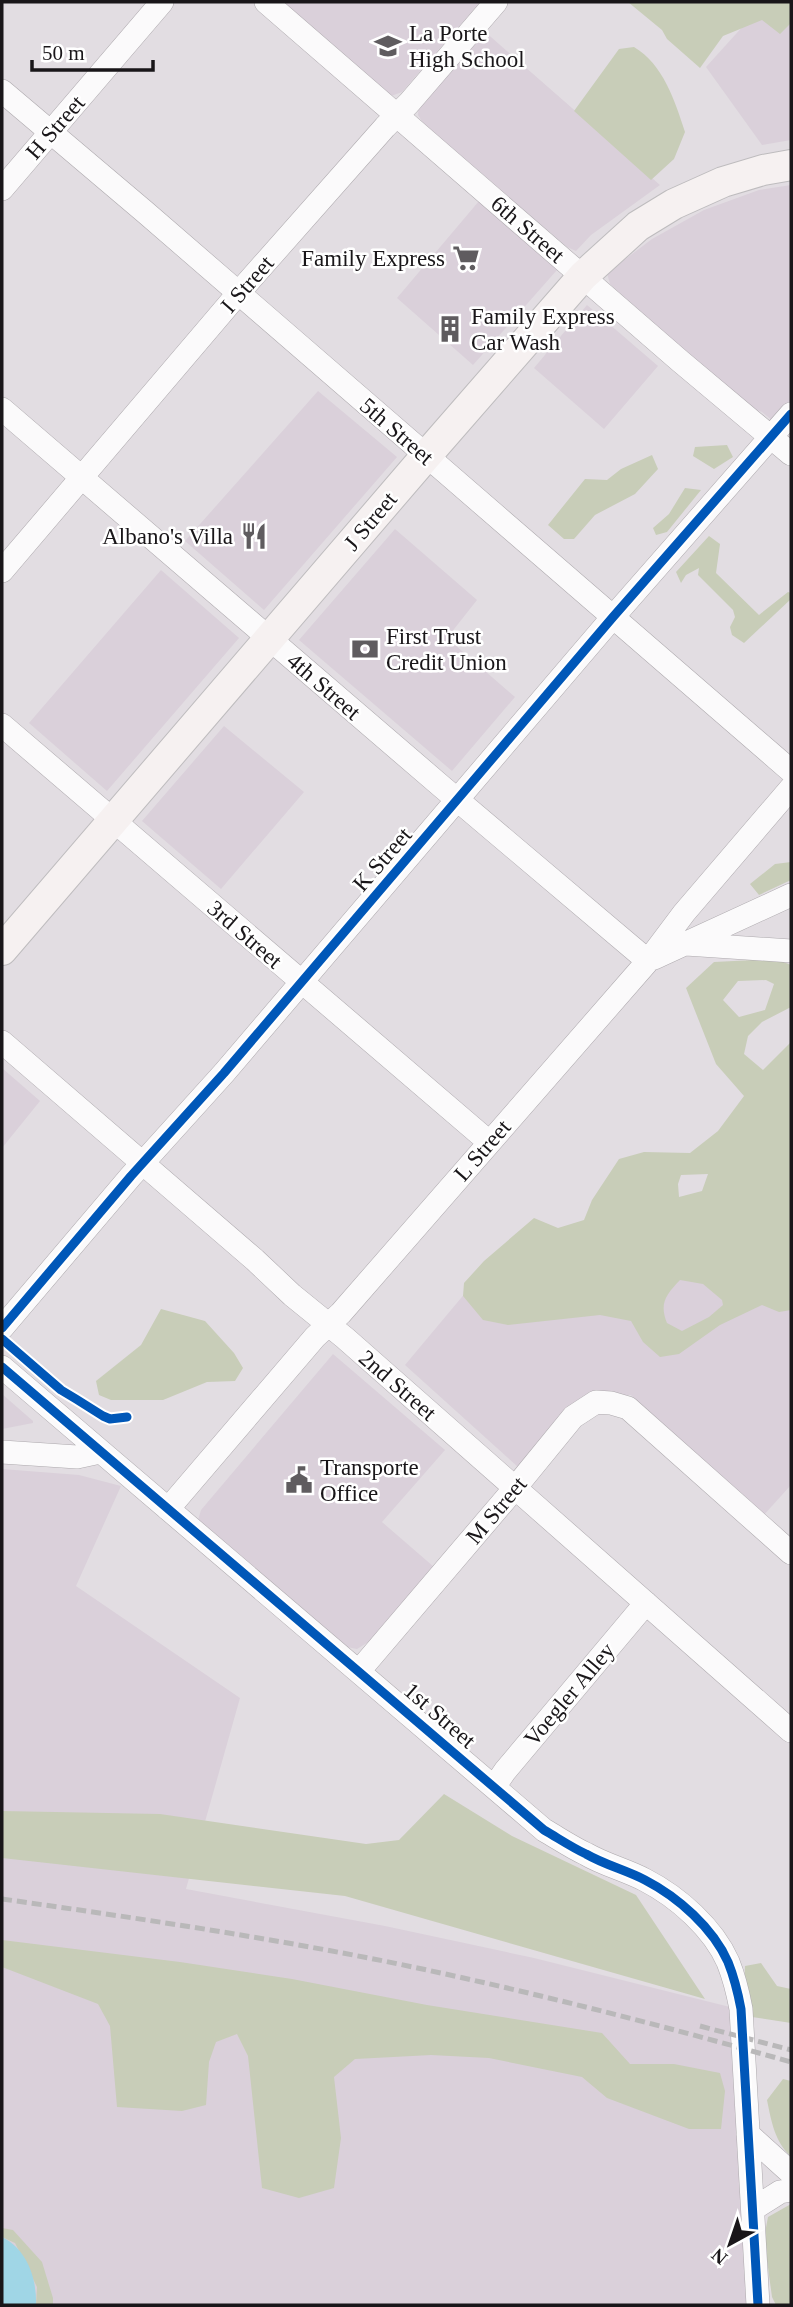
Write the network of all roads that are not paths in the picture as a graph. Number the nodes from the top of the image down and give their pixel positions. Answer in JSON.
{"nodes":[{"id":1,"x":162,"y":2,"type":"edge"},
{"id":2,"x":266,"y":2,"type":"edge"},
{"id":3,"x":496,"y":2,"type":"edge"},
{"id":4,"x":2,"y":91,"type":"edge"},
{"id":5,"x":397,"y":116,"type":"junction"},
{"id":6,"x":50,"y":132,"type":"junction"},
{"id":7,"x":791,"y":165,"type":"edge"},
{"id":8,"x":2,"y":189,"type":"edge"},
{"id":9,"x":583,"y":276,"type":"junction"},
{"id":10,"x":238,"y":294,"type":"junction"},
{"id":11,"x":2,"y":409,"type":"edge"},
{"id":12,"x":791,"y":414,"type":"edge"},
{"id":13,"x":771,"y":437,"type":"junction"},
{"id":14,"x":791,"y":454,"type":"edge"},
{"id":15,"x":426,"y":456,"type":"junction"},
{"id":16,"x":82,"y":478,"type":"junction"},
{"id":17,"x":2,"y":570,"type":"edge"},
{"id":18,"x":613,"y":617,"type":"junction"},
{"id":19,"x":269,"y":639,"type":"junction"},
{"id":20,"x":2,"y":725,"type":"edge"},
{"id":21,"x":791,"y":771,"type":"edge"},
{"id":22,"x":791,"y":788,"type":"edge"},
{"id":23,"x":457,"y":800,"type":"junction"},
{"id":24,"x":113,"y":820,"type":"junction"},
{"id":25,"x":791,"y":895,"type":"edge"},
{"id":26,"x":685,"y":944,"type":"junction"},
{"id":27,"x":2,"y":950,"type":"edge"},
{"id":28,"x":791,"y":951,"type":"edge"},
{"id":29,"x":648,"y":961,"type":"junction"},
{"id":30,"x":301,"y":983,"type":"junction"},
{"id":31,"x":2,"y":1042,"type":"edge"},
{"id":32,"x":489,"y":1142,"type":"junction"},
{"id":33,"x":143,"y":1164,"type":"junction"},
{"id":34,"x":329,"y":1325,"type":"junction"},
{"id":35,"x":2,"y":1328,"type":"edge"},
{"id":36,"x":2,"y":1367,"type":"edge"},
{"id":37,"x":2,"y":1452,"type":"edge"},
{"id":38,"x":100,"y":1452,"type":"junction"},
{"id":39,"x":515,"y":1488,"type":"junction"},
{"id":40,"x":168,"y":1509,"type":"junction"},
{"id":41,"x":791,"y":1553,"type":"edge"},
{"id":42,"x":646,"y":1603,"type":"junction"},
{"id":43,"x":359,"y":1671,"type":"junction"},
{"id":44,"x":791,"y":1731,"type":"edge"},
{"id":45,"x":494,"y":1787,"type":"junction"},
{"id":46,"x":748,"y":2134,"type":"junction"},
{"id":47,"x":791,"y":2173,"type":"edge"},
{"id":48,"x":791,"y":2190,"type":"edge"},
{"id":49,"x":753,"y":2209,"type":"junction"},
{"id":50,"x":758,"y":2305,"type":"edge"}],
"edges":[{"from":1,"to":6,"type":"street","name":"H Street"},
{"from":2,"to":5,"type":"street","name":"6th Street"},
{"from":3,"to":5,"type":"street","name":"I Street"},
{"from":4,"to":6,"type":"street","name":"5th Street"},
{"from":5,"to":9,"type":"street","name":"6th Street"},
{"from":5,"to":10,"type":"street","name":"I Street"},
{"from":6,"to":8,"type":"street","name":"H Street"},
{"from":6,"to":10,"type":"street","name":"5th Street"},
{"from":7,"to":9,"type":"main road","name":"J Street"},
{"from":9,"to":13,"type":"street","name":"6th Street"},
{"from":9,"to":15,"type":"main road","name":"J Street"},
{"from":10,"to":15,"type":"street","name":"5th Street"},
{"from":10,"to":16,"type":"street","name":"I Street"},
{"from":11,"to":16,"type":"street","name":"4th Street"},
{"from":12,"to":13,"type":"street","name":"K Street"},
{"from":13,"to":14,"type":"street","name":"6th Street"},
{"from":13,"to":18,"type":"street","name":"K Street"},
{"from":15,"to":18,"type":"street","name":"5th Street"},
{"from":15,"to":19,"type":"main road","name":"J Street"},
{"from":16,"to":17,"type":"street","name":"I Street"},
{"from":16,"to":19,"type":"street","name":"4th Street"},
{"from":18,"to":21,"type":"street","name":"5th Street"},
{"from":18,"to":23,"type":"street","name":"K Street"},
{"from":19,"to":23,"type":"street","name":"4th Street"},
{"from":19,"to":24,"type":"main road","name":"J Street"},
{"from":20,"to":24,"type":"street","name":"3rd Street"},
{"from":22,"to":29,"type":"street","name":"L Street"},
{"from":23,"to":29,"type":"street","name":"4th Street"},
{"from":23,"to":30,"type":"street","name":"K Street"},
{"from":24,"to":27,"type":"main road","name":"J Street"},
{"from":24,"to":30,"type":"street","name":"3rd Street"},
{"from":25,"to":26,"type":"street"},
{"from":26,"to":28,"type":"street"},
{"from":26,"to":29,"type":"street"},
{"from":29,"to":32,"type":"street","name":"L Street"},
{"from":30,"to":32,"type":"street","name":"3rd Street"},
{"from":30,"to":33,"type":"street","name":"K Street"},
{"from":31,"to":33,"type":"street","name":"2nd Street"},
{"from":32,"to":34,"type":"street","name":"L Street"},
{"from":33,"to":34,"type":"street","name":"2nd Street"},
{"from":33,"to":35,"type":"street","name":"K Street"},
{"from":34,"to":39,"type":"street","name":"2nd Street"},
{"from":34,"to":40,"type":"street","name":"L Street"},
{"from":36,"to":38,"type":"street","name":"1st Street"},
{"from":37,"to":38,"type":"street"},
{"from":38,"to":40,"type":"street","name":"1st Street"},
{"from":39,"to":41,"type":"street","name":"M Street"},
{"from":39,"to":42,"type":"street","name":"2nd Street"},
{"from":39,"to":43,"type":"street","name":"M Street"},
{"from":40,"to":43,"type":"street","name":"1st Street"},
{"from":42,"to":44,"type":"street","name":"2nd Street"},
{"from":42,"to":45,"type":"street","name":"Voegler Alley"},
{"from":43,"to":45,"type":"street","name":"1st Street"},
{"from":45,"to":46,"type":"street","name":"1st Street"},
{"from":46,"to":47,"type":"street"},
{"from":46,"to":49,"type":"street","name":"1st Street"},
{"from":48,"to":49,"type":"street"},
{"from":49,"to":50,"type":"street","name":"1st Street"}]}
